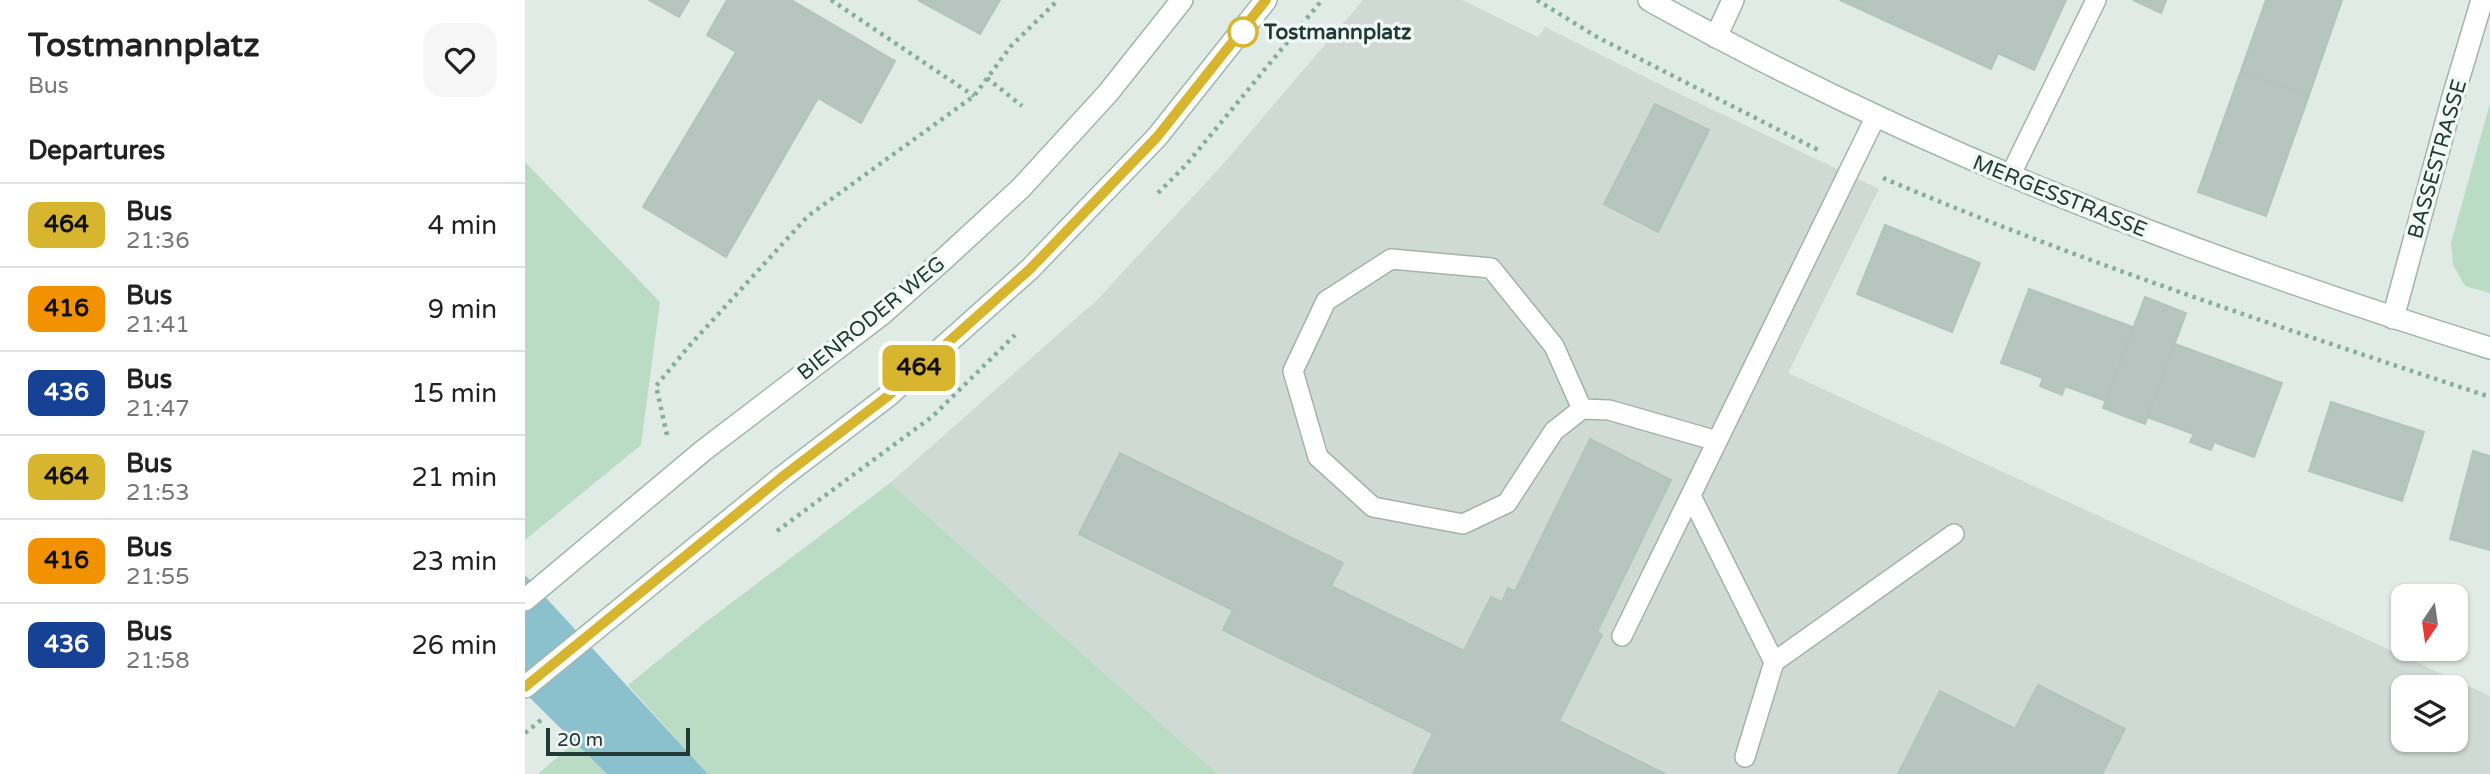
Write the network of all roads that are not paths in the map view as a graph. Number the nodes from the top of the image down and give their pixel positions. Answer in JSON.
{"nodes":[{"id":1,"x":1182,"y":0,"type":"edge"},
{"id":2,"x":1266,"y":0,"type":"edge"},
{"id":3,"x":1649,"y":0,"type":"edge"},
{"id":4,"x":1733,"y":0,"type":"edge"},
{"id":5,"x":2096,"y":0,"type":"edge"},
{"id":6,"x":2482,"y":0,"type":"edge"},
{"id":7,"x":1716,"y":37,"type":"junction"},
{"id":8,"x":1876,"y":116,"type":"junction"},
{"id":9,"x":2010,"y":176,"type":"junction"},
{"id":10,"x":2393,"y":317,"type":"junction"},
{"id":11,"x":2490,"y":348,"type":"edge"},
{"id":12,"x":1582,"y":409,"type":"junction"},
{"id":13,"x":1717,"y":441,"type":"junction"},
{"id":14,"x":1691,"y":496,"type":"junction"},
{"id":15,"x":1954,"y":534,"type":"dead end"},
{"id":16,"x":525,"y":600,"type":"edge"},
{"id":17,"x":1622,"y":636,"type":"dead end"},
{"id":18,"x":1774,"y":662,"type":"junction"},
{"id":19,"x":525,"y":687,"type":"edge"},
{"id":20,"x":1745,"y":757,"type":"dead end"}],
"edges":[{"from":1,"to":16,"type":"main road","name":"BIENRODER WEG"},
{"from":2,"to":19,"type":"main road"},
{"from":3,"to":7,"type":"main road","name":"MERGESSTRASSE"},
{"from":4,"to":7,"type":"main road"},
{"from":5,"to":9,"type":"lane"},
{"from":6,"to":10,"type":"main road","name":"BASSESTRASSE"},
{"from":7,"to":8,"type":"main road","name":"MERGESSTRASSE"},
{"from":8,"to":9,"type":"main road","name":"MERGESSTRASSE"},
{"from":8,"to":13,"type":"lane"},
{"from":9,"to":10,"type":"main road","name":"MERGESSTRASSE"},
{"from":10,"to":11,"type":"main road","name":"MERGESSTRASSE"},
{"from":12,"to":12,"type":"lane"},
{"from":12,"to":13,"type":"lane"},
{"from":13,"to":14,"type":"lane"},
{"from":14,"to":17,"type":"lane"},
{"from":14,"to":18,"type":"lane"},
{"from":15,"to":18,"type":"lane"},
{"from":18,"to":20,"type":"lane"}]}
